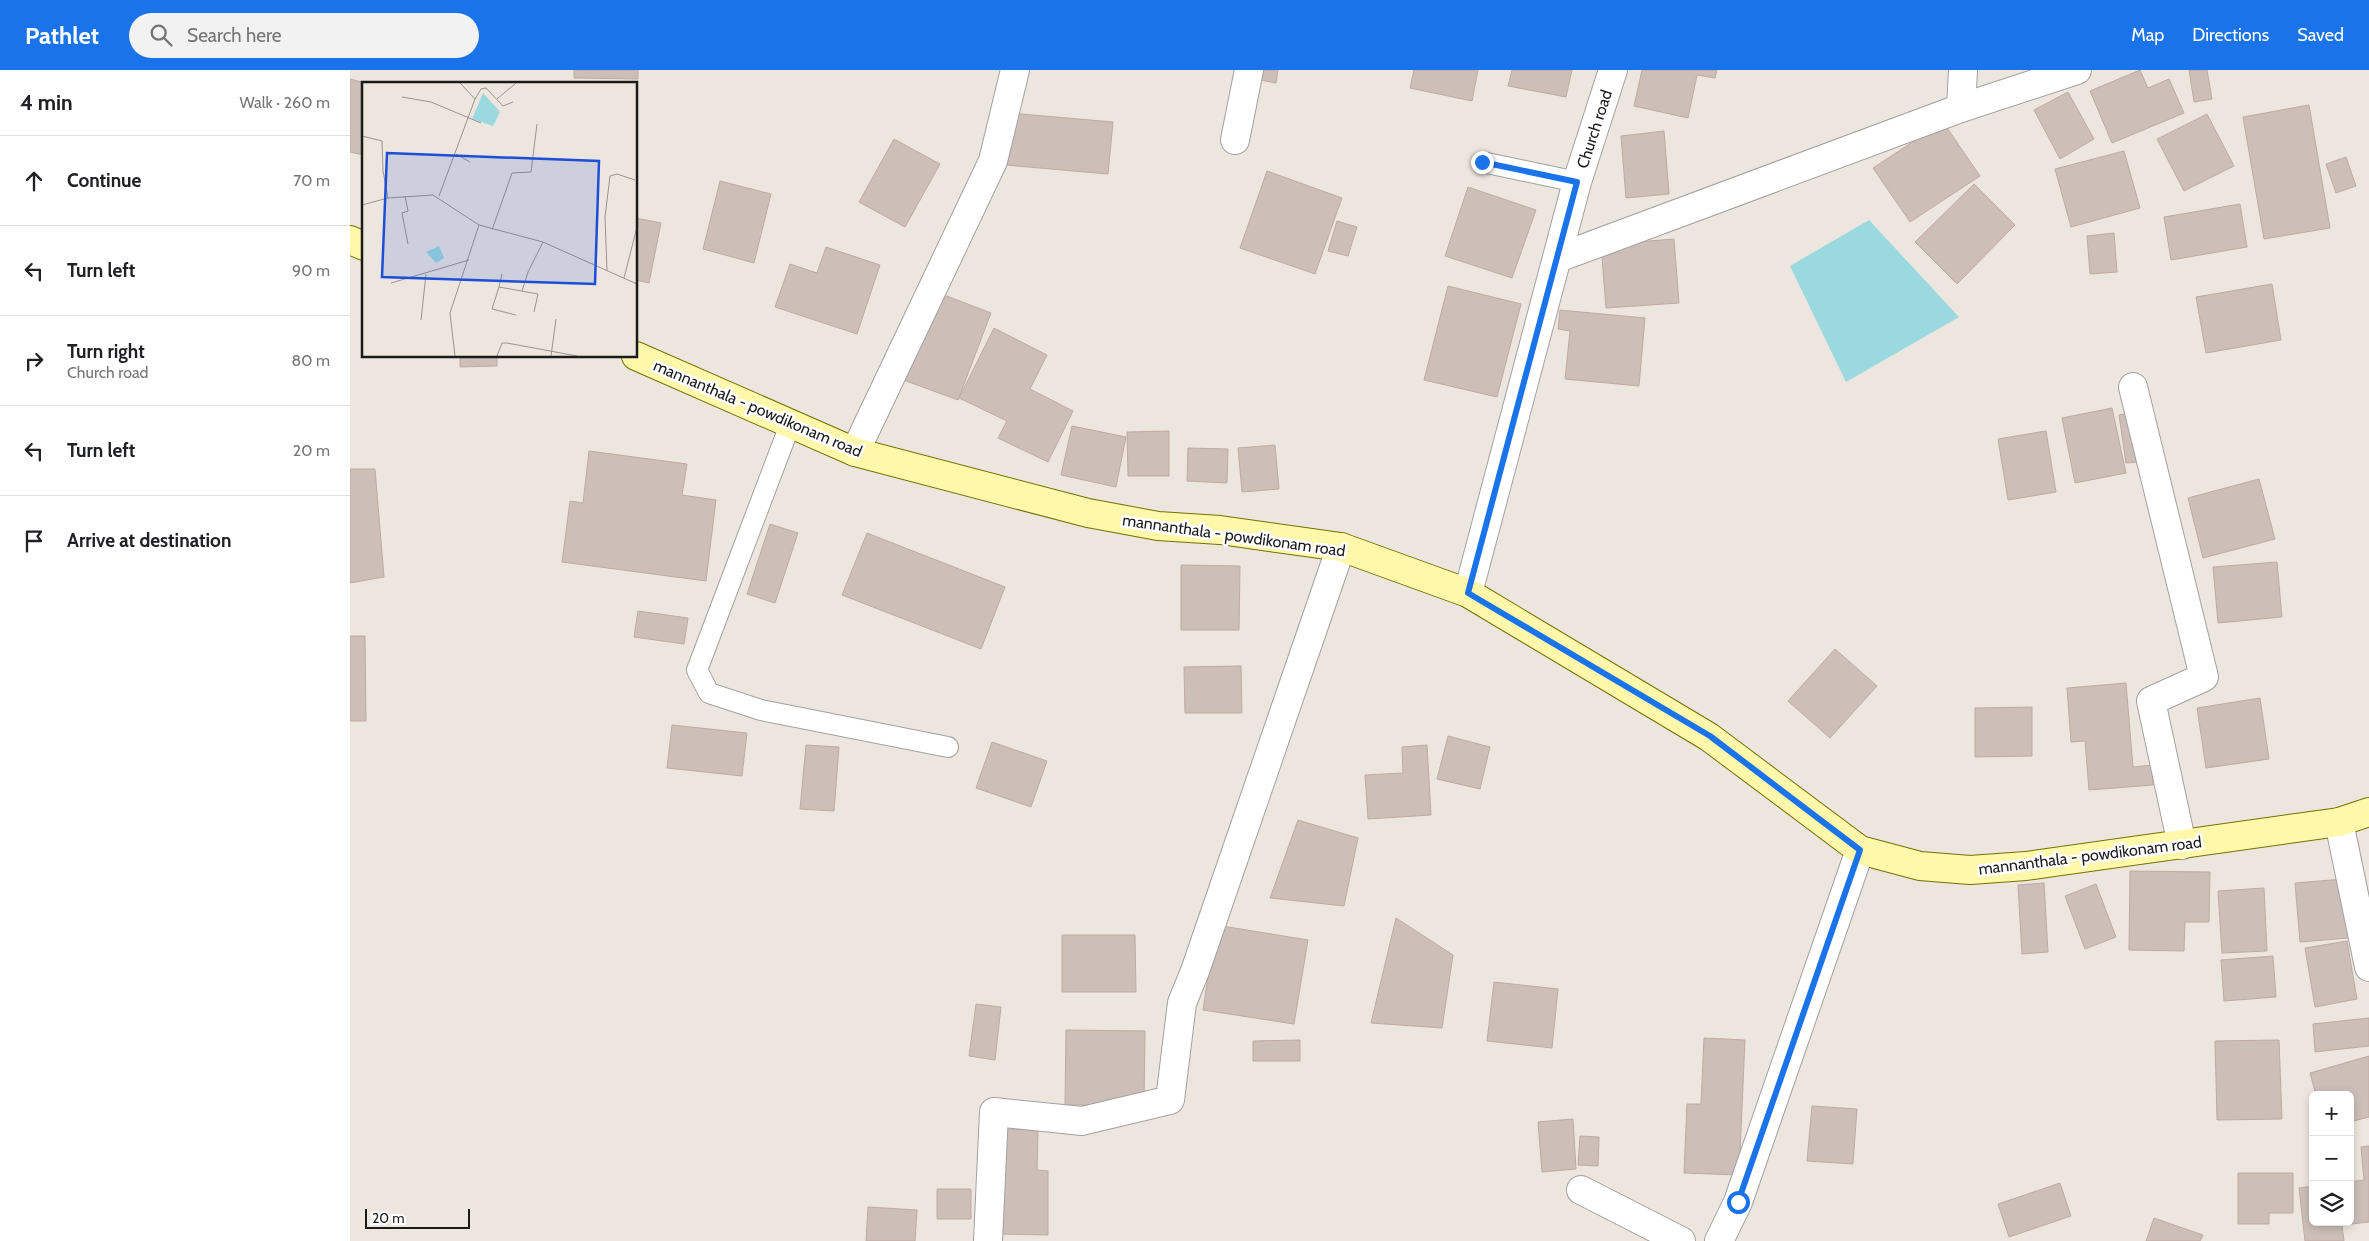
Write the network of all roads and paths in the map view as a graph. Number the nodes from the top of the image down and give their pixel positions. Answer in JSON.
{"nodes":[{"id":1,"x":1015,"y":70,"type":"edge"},
{"id":2,"x":1249,"y":70,"type":"edge"},
{"id":3,"x":1614,"y":70,"type":"edge"},
{"id":4,"x":1963,"y":70,"type":"edge"},
{"id":5,"x":2077,"y":70,"type":"edge"},
{"id":6,"x":1961,"y":108,"type":"junction"},
{"id":7,"x":1235,"y":140,"type":"dead end"},
{"id":8,"x":1482,"y":162,"type":"dead end"},
{"id":9,"x":1577,"y":182,"type":"junction"},
{"id":10,"x":350,"y":240,"type":"edge"},
{"id":11,"x":362,"y":245,"type":"edge"},
{"id":12,"x":1558,"y":258,"type":"junction"},
{"id":13,"x":638,"y":357,"type":"edge"},
{"id":14,"x":2133,"y":387,"type":"dead end"},
{"id":15,"x":792,"y":422,"type":"junction"},
{"id":16,"x":855,"y":452,"type":"junction"},
{"id":17,"x":1341,"y":547,"type":"junction"},
{"id":18,"x":1468,"y":593,"type":"junction"},
{"id":19,"x":948,"y":747,"type":"dead end"},
{"id":20,"x":2369,"y":812,"type":"edge"},
{"id":21,"x":2339,"y":822,"type":"junction"},
{"id":22,"x":2182,"y":846,"type":"junction"},
{"id":23,"x":1860,"y":850,"type":"junction"},
{"id":24,"x":2369,"y":966,"type":"edge"},
{"id":25,"x":1581,"y":1190,"type":"dead end"},
{"id":26,"x":988,"y":1241,"type":"edge"},
{"id":27,"x":1681,"y":1241,"type":"edge"},
{"id":28,"x":1719,"y":1241,"type":"edge"}],
"edges":[{"from":1,"to":16,"type":"street"},
{"from":2,"to":7,"type":"street"},
{"from":3,"to":9,"type":"street","name":"Church road"},
{"from":4,"to":6,"type":"street"},
{"from":5,"to":6,"type":"street"},
{"from":6,"to":12,"type":"street"},
{"from":8,"to":9,"type":"lane"},
{"from":9,"to":12,"type":"street","name":"Church road"},
{"from":10,"to":11,"type":"main road"},
{"from":12,"to":18,"type":"street","name":"Church road"},
{"from":13,"to":15,"type":"main road","name":"mannanthala - powdikonam road"},
{"from":14,"to":22,"type":"street"},
{"from":15,"to":16,"type":"main road","name":"mannanthala - powdikonam road"},
{"from":15,"to":19,"type":"lane"},
{"from":16,"to":17,"type":"main road","name":"mannanthala - powdikonam road"},
{"from":17,"to":18,"type":"main road","name":"mannanthala - powdikonam road"},
{"from":17,"to":26,"type":"street"},
{"from":18,"to":23,"type":"main road","name":"mannanthala - powdikonam road"},
{"from":20,"to":21,"type":"main road","name":"mannanthala - powdikonam road"},
{"from":21,"to":22,"type":"main road","name":"mannanthala - powdikonam road"},
{"from":21,"to":24,"type":"street"},
{"from":22,"to":23,"type":"main road","name":"mannanthala - powdikonam road"},
{"from":23,"to":28,"type":"street"},
{"from":25,"to":27,"type":"street"}]}
